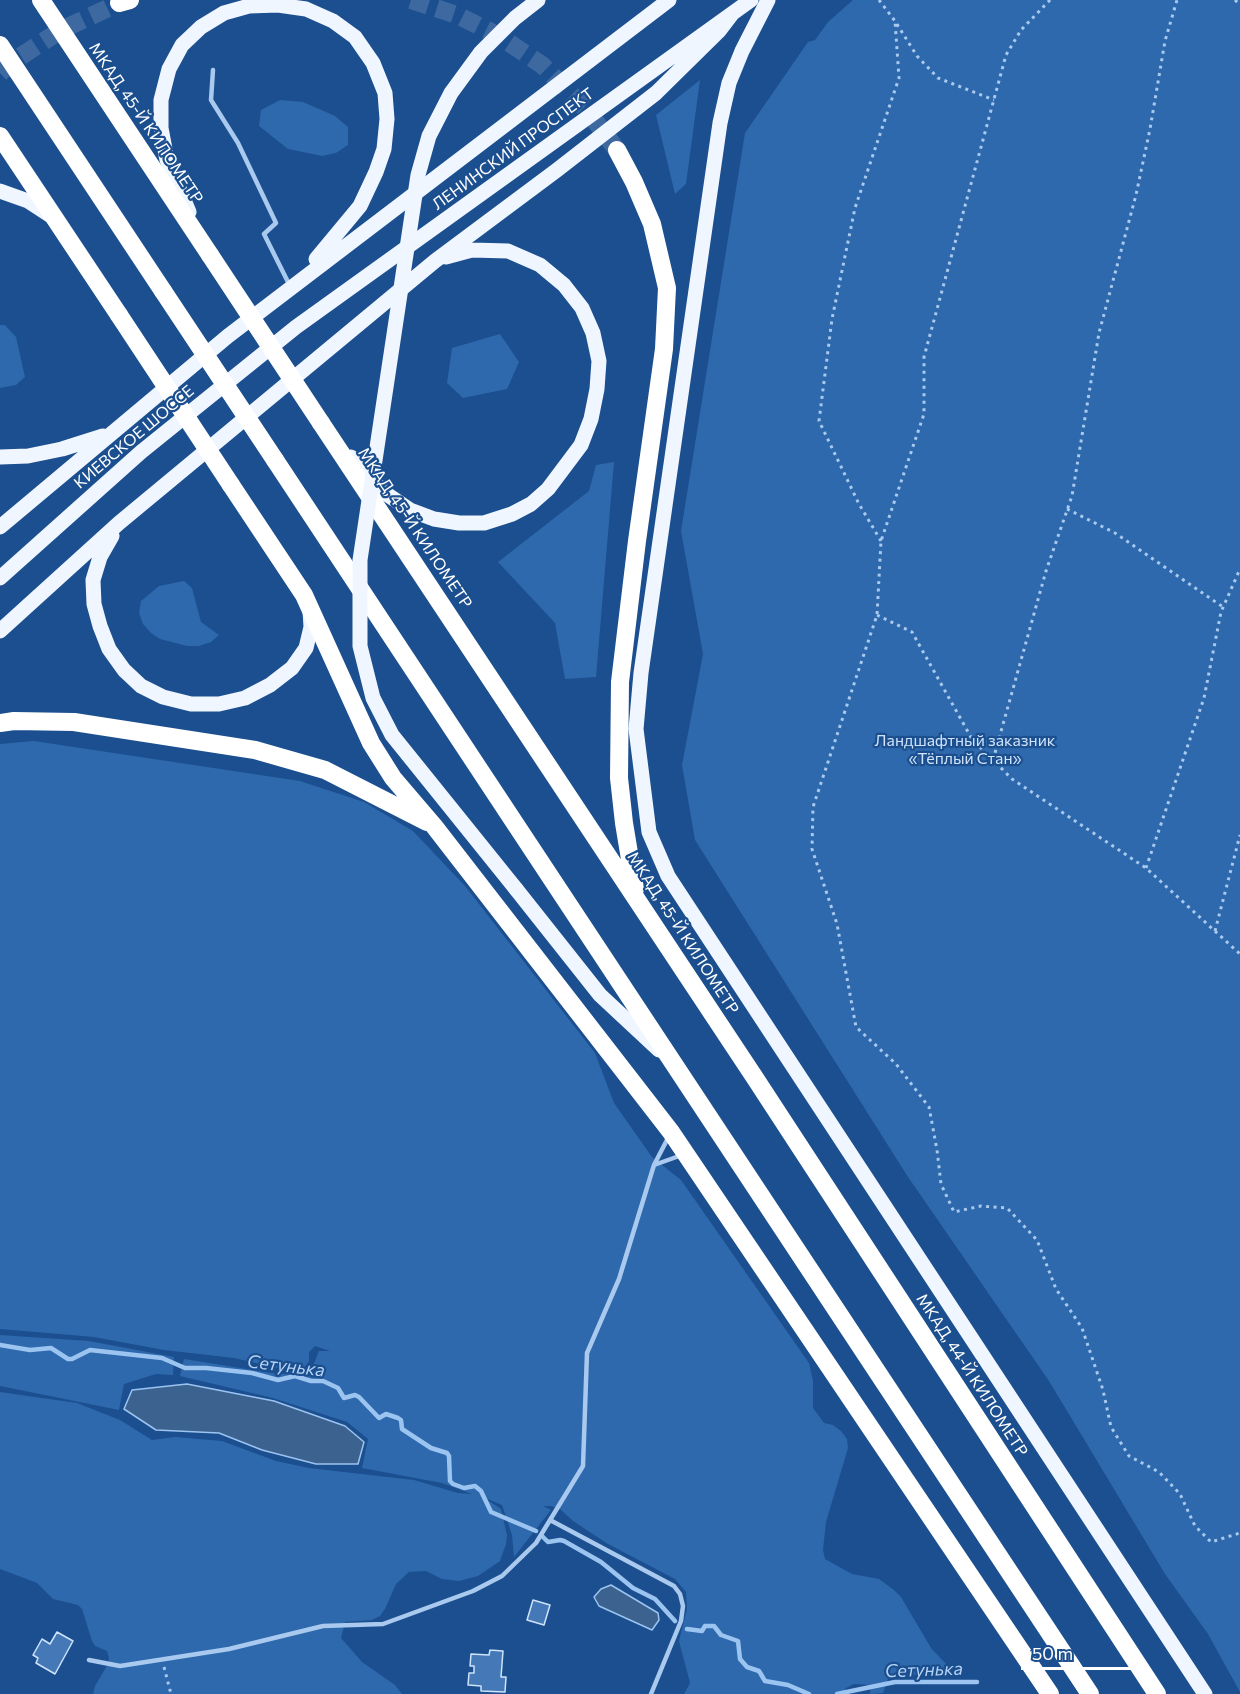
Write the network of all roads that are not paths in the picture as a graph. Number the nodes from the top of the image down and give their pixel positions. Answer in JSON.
{"nodes":[{"id":1,"x":41,"y":0,"type":"edge"},
{"id":2,"x":538,"y":0,"type":"edge"},
{"id":3,"x":669,"y":0,"type":"edge"},
{"id":4,"x":751,"y":0,"type":"edge"},
{"id":5,"x":768,"y":0,"type":"edge"},
{"id":6,"x":732,"y":14,"type":"junction"},
{"id":7,"x":0,"y":45,"type":"edge"},
{"id":8,"x":213,"y":70,"type":"dead end"},
{"id":9,"x":0,"y":136,"type":"edge"},
{"id":10,"x":617,"y":150,"type":"tunnel mouth"},
{"id":11,"x":0,"y":191,"type":"edge"},
{"id":12,"x":55,"y":219,"type":"junction"},
{"id":13,"x":208,"y":252,"type":"junction"},
{"id":14,"x":435,"y":261,"type":"junction"},
{"id":15,"x":294,"y":283,"type":"junction"},
{"id":16,"x":296,"y":327,"type":"joint"},
{"id":17,"x":322,"y":424,"type":"junction"},
{"id":18,"x":112,"y":434,"type":"junction"},
{"id":19,"x":0,"y":457,"type":"edge"},
{"id":20,"x":119,"y":523,"type":"junction"},
{"id":21,"x":0,"y":527,"type":"edge"},
{"id":22,"x":0,"y":578,"type":"edge"},
{"id":23,"x":310,"y":610,"type":"junction"},
{"id":24,"x":0,"y":631,"type":"edge"},
{"id":25,"x":0,"y":723,"type":"edge"},
{"id":26,"x":434,"y":826,"type":"junction"},
{"id":27,"x":636,"y":897,"type":"junction"},
{"id":28,"x":677,"y":1067,"type":"junction"},
{"id":29,"x":755,"y":1078,"type":"joint"},
{"id":30,"x":671,"y":1132,"type":"junction"},
{"id":31,"x":686,"y":1154,"type":"junction"},
{"id":32,"x":654,"y":1165,"type":"junction"},
{"id":33,"x":550,"y":1520,"type":"junction"},
{"id":34,"x":89,"y":1660,"type":"dead end"},
{"id":35,"x":651,"y":1694,"type":"edge"},
{"id":36,"x":1050,"y":1694,"type":"edge"},
{"id":37,"x":1090,"y":1694,"type":"edge"},
{"id":38,"x":1157,"y":1694,"type":"edge"},
{"id":39,"x":1205,"y":1694,"type":"edge"}],
"edges":[{"from":1,"to":13,"type":"highway","name":"МКАД, 45-Й КИЛОМЕТР"},
{"from":2,"to":28,"type":"main road","bridge":true},
{"from":3,"to":15,"type":"main road","name":"ЛЕНИНСКИЙ ПРОСПЕКТ"},
{"from":4,"to":6,"type":"main road","name":"ЛЕНИНСКИЙ ПРОСПЕКТ"},
{"from":5,"to":39,"type":"main road"},
{"from":6,"to":14,"type":"main road"},
{"from":6,"to":16,"type":"main road","name":"ЛЕНИНСКИЙ ПРОСПЕКТ"},
{"from":7,"to":28,"type":"highway","bridge":true},
{"from":8,"to":15,"type":"lane"},
{"from":9,"to":12,"type":"highway"},
{"from":10,"to":27,"type":"highway"},
{"from":11,"to":12,"type":"main road"},
{"from":12,"to":23,"type":"highway","bridge":true},
{"from":13,"to":15,"type":"main road"},
{"from":13,"to":17,"type":"highway","name":"МКАД, 45-Й КИЛОМЕТР","bridge":true},
{"from":14,"to":17,"type":"main road"},
{"from":14,"to":20,"type":"main road"},
{"from":15,"to":18,"type":"main road","name":"КИЕВСКОЕ ШОССЕ"},
{"from":16,"to":22,"type":"main road","name":"КИЕВСКОЕ ШОССЕ"},
{"from":17,"to":27,"type":"highway","name":"МКАД, 45-Й КИЛОМЕТР"},
{"from":18,"to":19,"type":"main road"},
{"from":18,"to":21,"type":"main road","name":"КИЕВСКОЕ ШОССЕ"},
{"from":20,"to":23,"type":"main road"},
{"from":20,"to":24,"type":"main road"},
{"from":23,"to":26,"type":"highway"},
{"from":25,"to":26,"type":"highway"},
{"from":26,"to":30,"type":"highway"},
{"from":27,"to":29,"type":"highway","name":"МКАД, 45-Й КИЛОМЕТР"},
{"from":28,"to":37,"type":"highway"},
{"from":29,"to":38,"type":"highway","name":"МКАД, 44-Й КИЛОМЕТР"},
{"from":30,"to":31,"type":"highway"},
{"from":30,"to":32,"type":"lane"},
{"from":31,"to":32,"type":"lane"},
{"from":31,"to":36,"type":"highway"},
{"from":32,"to":33,"type":"lane"},
{"from":33,"to":34,"type":"lane"},
{"from":33,"to":35,"type":"lane"}]}
